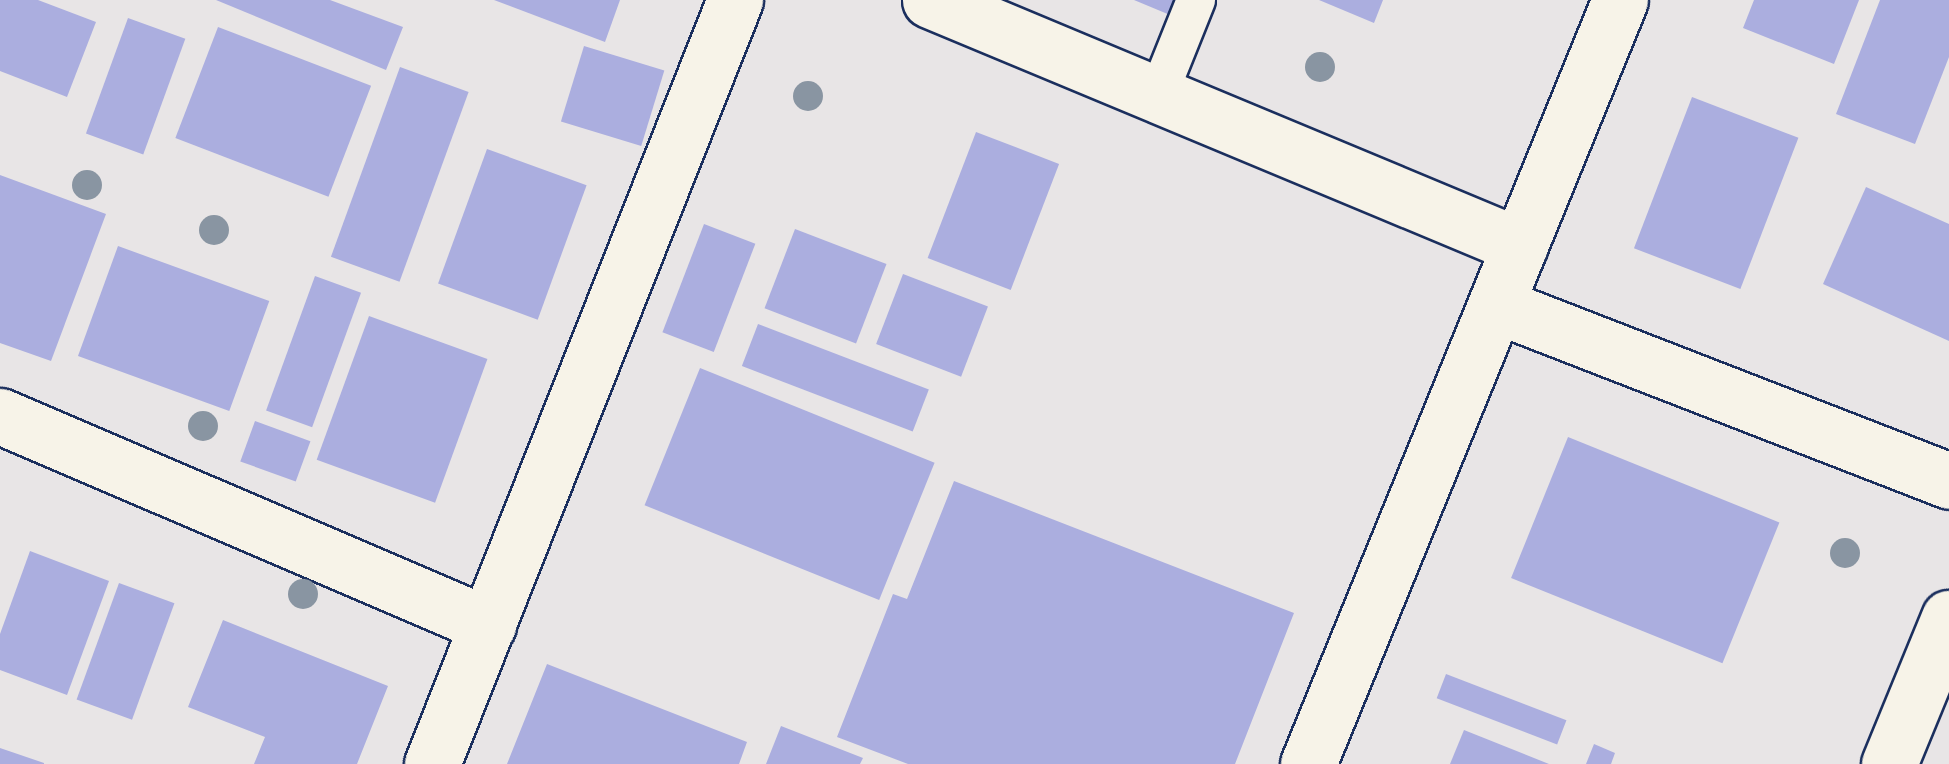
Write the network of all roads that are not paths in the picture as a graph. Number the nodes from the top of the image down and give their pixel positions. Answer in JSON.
{"nodes":[{"id":1,"x":734,"y":0,"type":"edge"},
{"id":2,"x":1196,"y":0,"type":"edge"},
{"id":3,"x":1620,"y":0,"type":"edge"},
{"id":4,"x":950,"y":3,"type":"edge"},
{"id":5,"x":1160,"y":90,"type":"junction"},
{"id":6,"x":1520,"y":246,"type":"junction"},
{"id":7,"x":1496,"y":305,"type":"junction"},
{"id":8,"x":0,"y":416,"type":"edge"},
{"id":9,"x":1949,"y":480,"type":"edge"},
{"id":10,"x":1949,"y":618,"type":"edge"},
{"id":11,"x":488,"y":625,"type":"junction"},
{"id":12,"x":432,"y":764,"type":"edge"},
{"id":13,"x":1308,"y":764,"type":"edge"},
{"id":14,"x":1889,"y":764,"type":"edge"}],
"edges":[{"from":1,"to":11,"type":"street"},
{"from":2,"to":5,"type":"lane"},
{"from":3,"to":6,"type":"street"},
{"from":4,"to":5,"type":"street"},
{"from":5,"to":6,"type":"street"},
{"from":6,"to":7,"type":"street"},
{"from":7,"to":9,"type":"street"},
{"from":7,"to":13,"type":"street"},
{"from":8,"to":11,"type":"street"},
{"from":10,"to":14,"type":"street"},
{"from":11,"to":12,"type":"street"}]}
